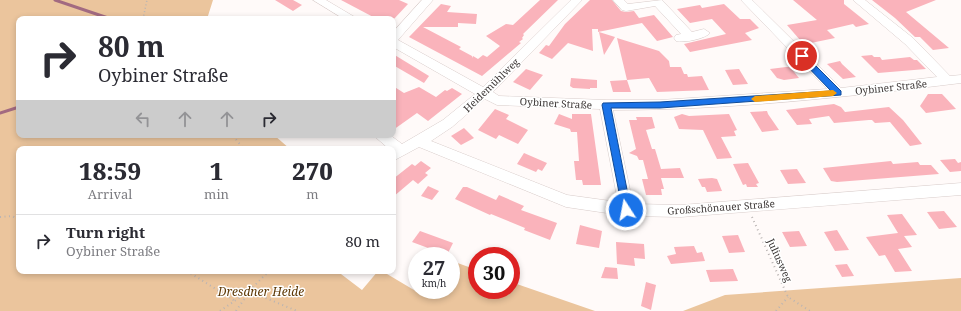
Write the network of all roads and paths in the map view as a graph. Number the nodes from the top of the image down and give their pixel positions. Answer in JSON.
{"nodes":[{"id":1,"x":147,"y":0,"type":"edge"},
{"id":2,"x":318,"y":0,"type":"edge"},
{"id":3,"x":428,"y":0,"type":"edge"},
{"id":4,"x":577,"y":0,"type":"edge"},
{"id":5,"x":618,"y":0,"type":"edge"},
{"id":6,"x":746,"y":0,"type":"edge"},
{"id":7,"x":858,"y":0,"type":"edge"},
{"id":8,"x":663,"y":1,"type":"edge"},
{"id":9,"x":144,"y":16,"type":"edge"},
{"id":10,"x":347,"y":16,"type":"edge"},
{"id":11,"x":704,"y":33,"type":"dead end"},
{"id":12,"x":396,"y":36,"type":"edge"},
{"id":13,"x":396,"y":44,"type":"edge"},
{"id":14,"x":955,"y":80,"type":"edge"},
{"id":15,"x":485,"y":93,"type":"junction"},
{"id":16,"x":838,"y":93,"type":"junction"},
{"id":17,"x":606,"y":105,"type":"junction"},
{"id":18,"x":235,"y":138,"type":"edge"},
{"id":19,"x":383,"y":138,"type":"edge"},
{"id":20,"x":420,"y":142,"type":"junction"},
{"id":21,"x":241,"y":146,"type":"edge"},
{"id":22,"x":390,"y":146,"type":"edge"},
{"id":23,"x":397,"y":154,"type":"edge"},
{"id":24,"x":961,"y":189,"type":"edge"},
{"id":25,"x":746,"y":206,"type":"junction"},
{"id":26,"x":626,"y":210,"type":"junction"},
{"id":27,"x":0,"y":217,"type":"edge"},
{"id":28,"x":16,"y":218,"type":"edge"},
{"id":29,"x":191,"y":274,"type":"edge"},
{"id":30,"x":266,"y":274,"type":"edge"},
{"id":31,"x":249,"y":291,"type":"junction"},
{"id":32,"x":788,"y":297,"type":"junction"},
{"id":33,"x":235,"y":301,"type":"junction"},
{"id":34,"x":220,"y":311,"type":"edge"},
{"id":35,"x":236,"y":311,"type":"edge"},
{"id":36,"x":297,"y":311,"type":"edge"},
{"id":37,"x":776,"y":311,"type":"edge"},
{"id":38,"x":810,"y":311,"type":"edge"}],
"edges":[{"from":1,"to":9,"type":"path"},
{"from":2,"to":10,"type":"street"},
{"from":3,"to":12,"type":"street"},
{"from":4,"to":15,"type":"street","name":"Heidemühlweg"},
{"from":5,"to":8,"type":"street"},
{"from":6,"to":16,"type":"street"},
{"from":7,"to":14,"type":"street","name":"Oybiner Straße"},
{"from":8,"to":11,"type":"street"},
{"from":13,"to":15,"type":"street","name":"Oybiner Straße"},
{"from":14,"to":16,"type":"street","name":"Oybiner Straße"},
{"from":15,"to":17,"type":"street","name":"Oybiner Straße"},
{"from":15,"to":20,"type":"street","name":"Heidemühlweg"},
{"from":16,"to":17,"type":"street","name":"Oybiner Straße"},
{"from":17,"to":26,"type":"street"},
{"from":18,"to":21,"type":"path"},
{"from":19,"to":22,"type":"street"},
{"from":20,"to":23,"type":"street","name":"Heidemühlweg"},
{"from":20,"to":26,"type":"street","name":"Großschönauer Straße"},
{"from":24,"to":25,"type":"street","name":"Großschönauer Straße"},
{"from":25,"to":26,"type":"street","name":"Großschönauer Straße"},
{"from":25,"to":32,"type":"path","name":"Juliusweg"},
{"from":27,"to":28,"type":"path"},
{"from":29,"to":33,"type":"path"},
{"from":30,"to":31,"type":"path"},
{"from":31,"to":33,"type":"path"},
{"from":31,"to":35,"type":"path"},
{"from":31,"to":36,"type":"path"},
{"from":32,"to":37,"type":"path"},
{"from":32,"to":38,"type":"path","name":"Juliusweg"},
{"from":33,"to":34,"type":"path"}]}
